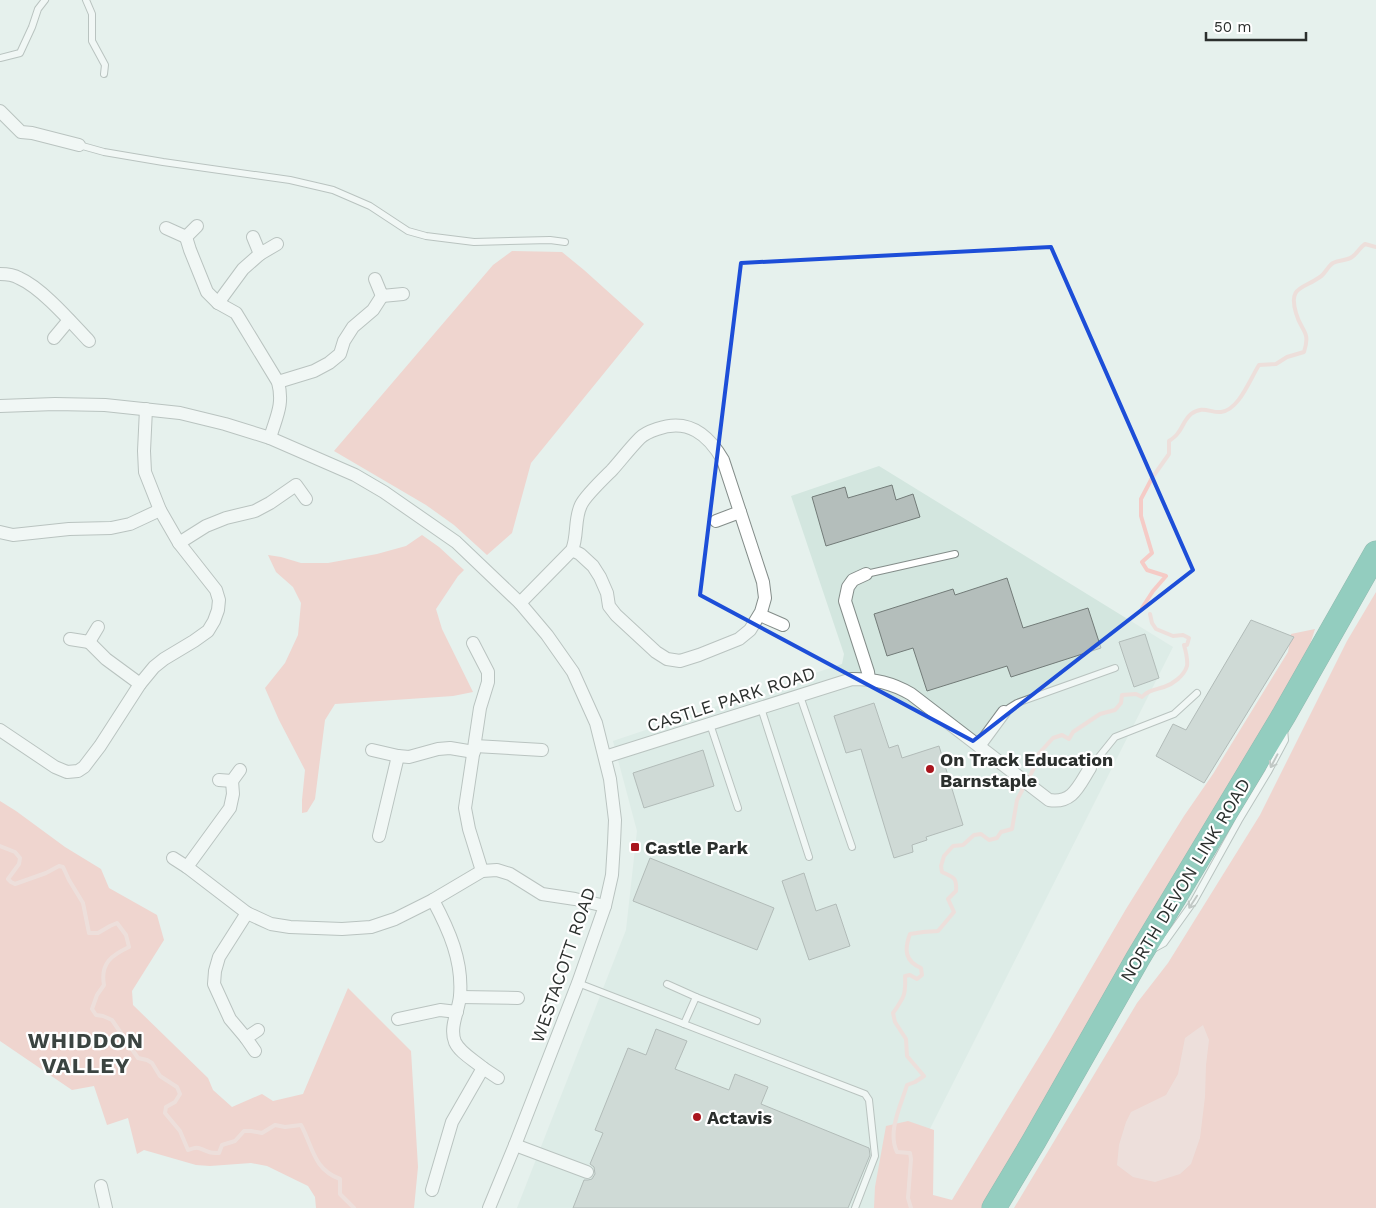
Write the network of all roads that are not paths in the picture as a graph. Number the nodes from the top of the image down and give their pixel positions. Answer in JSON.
{"nodes":[{"id":1,"x":44,"y":0,"type":"edge"},
{"id":2,"x":86,"y":0,"type":"edge"},
{"id":3,"x":0,"y":58,"type":"edge"},
{"id":4,"x":104,"y":74,"type":"dead end"},
{"id":5,"x":0,"y":111,"type":"edge"},
{"id":6,"x":79,"y":145,"type":"joint"},
{"id":7,"x":196,"y":226,"type":"dead end"},
{"id":8,"x":166,"y":228,"type":"dead end"},
{"id":9,"x":186,"y":237,"type":"junction"},
{"id":10,"x":253,"y":237,"type":"dead end"},
{"id":11,"x":565,"y":242,"type":"dead end"},
{"id":12,"x":277,"y":244,"type":"dead end"},
{"id":13,"x":260,"y":254,"type":"junction"},
{"id":14,"x":0,"y":274,"type":"edge"},
{"id":15,"x":375,"y":279,"type":"dead end"},
{"id":16,"x":403,"y":294,"type":"dead end"},
{"id":17,"x":382,"y":296,"type":"junction"},
{"id":18,"x":218,"y":303,"type":"junction"},
{"id":19,"x":69,"y":320,"type":"junction"},
{"id":20,"x":54,"y":338,"type":"dead end"},
{"id":21,"x":89,"y":341,"type":"dead end"},
{"id":22,"x":278,"y":382,"type":"junction"},
{"id":23,"x":0,"y":406,"type":"edge"},
{"id":24,"x":146,"y":409,"type":"junction"},
{"id":25,"x":270,"y":438,"type":"junction"},
{"id":26,"x":306,"y":499,"type":"dead end"},
{"id":27,"x":160,"y":510,"type":"junction"},
{"id":28,"x":740,"y":512,"type":"junction"},
{"id":29,"x":716,"y":521,"type":"dead end"},
{"id":30,"x":0,"y":532,"type":"edge"},
{"id":31,"x":179,"y":543,"type":"junction"},
{"id":32,"x":1376,"y":544,"type":"edge"},
{"id":33,"x":572,"y":550,"type":"junction"},
{"id":34,"x":1376,"y":553,"type":"edge"},
{"id":35,"x":955,"y":554,"type":"dead end"},
{"id":36,"x":866,"y":574,"type":"joint"},
{"id":37,"x":1359,"y":582,"type":"junction"},
{"id":38,"x":520,"y":603,"type":"junction"},
{"id":39,"x":760,"y":615,"type":"junction"},
{"id":40,"x":783,"y":625,"type":"dead end"},
{"id":41,"x":98,"y":626,"type":"dead end"},
{"id":42,"x":70,"y":640,"type":"dead end"},
{"id":43,"x":89,"y":642,"type":"junction"},
{"id":44,"x":473,"y":643,"type":"dead end"},
{"id":45,"x":1115,"y":668,"type":"dead end"},
{"id":46,"x":869,"y":679,"type":"junction"},
{"id":47,"x":140,"y":684,"type":"junction"},
{"id":48,"x":1197,"y":693,"type":"dead end"},
{"id":49,"x":800,"y":696,"type":"junction"},
{"id":50,"x":760,"y":708,"type":"junction"},
{"id":51,"x":1004,"y":712,"type":"joint"},
{"id":52,"x":710,"y":724,"type":"junction"},
{"id":53,"x":0,"y":730,"type":"edge"},
{"id":54,"x":979,"y":746,"type":"junction"},
{"id":55,"x":474,"y":749,"type":"junction"},
{"id":56,"x":372,"y":750,"type":"dead end"},
{"id":57,"x":542,"y":750,"type":"dead end"},
{"id":58,"x":398,"y":756,"type":"junction"},
{"id":59,"x":605,"y":757,"type":"junction"},
{"id":60,"x":1090,"y":768,"type":"joint"},
{"id":61,"x":219,"y":780,"type":"dead end"},
{"id":62,"x":738,"y":808,"type":"dead end"},
{"id":63,"x":379,"y":836,"type":"dead end"},
{"id":64,"x":852,"y":847,"type":"dead end"},
{"id":65,"x":809,"y":857,"type":"dead end"},
{"id":66,"x":173,"y":858,"type":"dead end"},
{"id":67,"x":187,"y":867,"type":"junction"},
{"id":68,"x":482,"y":871,"type":"junction"},
{"id":69,"x":433,"y":900,"type":"junction"},
{"id":70,"x":604,"y":906,"type":"junction"},
{"id":71,"x":247,"y":912,"type":"junction"},
{"id":72,"x":578,"y":983,"type":"junction"},
{"id":73,"x":666,"y":984,"type":"dead end"},
{"id":74,"x":460,"y":997,"type":"junction"},
{"id":75,"x":696,"y":997,"type":"junction"},
{"id":76,"x":518,"y":998,"type":"dead end"},
{"id":77,"x":457,"y":1012,"type":"junction"},
{"id":78,"x":398,"y":1019,"type":"dead end"},
{"id":79,"x":757,"y":1021,"type":"dead end"},
{"id":80,"x":684,"y":1024,"type":"junction"},
{"id":81,"x":258,"y":1030,"type":"dead end"},
{"id":82,"x":246,"y":1038,"type":"junction"},
{"id":83,"x":255,"y":1051,"type":"dead end"},
{"id":84,"x":483,"y":1068,"type":"junction"},
{"id":85,"x":498,"y":1078,"type":"dead end"},
{"id":86,"x":515,"y":1145,"type":"junction"},
{"id":87,"x":587,"y":1172,"type":"dead end"},
{"id":88,"x":101,"y":1186,"type":"dead end"},
{"id":89,"x":432,"y":1190,"type":"dead end"},
{"id":90,"x":106,"y":1208,"type":"edge"},
{"id":91,"x":489,"y":1208,"type":"edge"},
{"id":92,"x":855,"y":1208,"type":"edge"},
{"id":93,"x":994,"y":1208,"type":"edge"}],
"edges":[{"from":1,"to":3,"type":"lane"},
{"from":2,"to":4,"type":"lane"},
{"from":5,"to":6,"type":"street"},
{"from":6,"to":11,"type":"lane"},
{"from":7,"to":9,"type":"street"},
{"from":8,"to":9,"type":"street"},
{"from":9,"to":18,"type":"street"},
{"from":10,"to":13,"type":"street"},
{"from":12,"to":13,"type":"street"},
{"from":13,"to":18,"type":"street"},
{"from":14,"to":19,"type":"street"},
{"from":15,"to":17,"type":"street"},
{"from":16,"to":17,"type":"street"},
{"from":17,"to":22,"type":"street"},
{"from":18,"to":22,"type":"street"},
{"from":19,"to":20,"type":"street"},
{"from":19,"to":21,"type":"street"},
{"from":22,"to":25,"type":"street"},
{"from":23,"to":24,"type":"street","name":"WESTACOTT ROAD"},
{"from":24,"to":25,"type":"street","name":"WESTACOTT ROAD"},
{"from":24,"to":27,"type":"street"},
{"from":25,"to":38,"type":"street","name":"WESTACOTT ROAD"},
{"from":26,"to":31,"type":"street"},
{"from":27,"to":30,"type":"street"},
{"from":27,"to":31,"type":"street"},
{"from":28,"to":29,"type":"street"},
{"from":28,"to":33,"type":"street"},
{"from":28,"to":39,"type":"street"},
{"from":31,"to":47,"type":"street"},
{"from":32,"to":37,"type":"lane"},
{"from":33,"to":38,"type":"street"},
{"from":33,"to":39,"type":"street"},
{"from":34,"to":37,"type":"highway","name":"NORTH DEVON LINK ROAD"},
{"from":35,"to":36,"type":"lane"},
{"from":36,"to":46,"type":"street"},
{"from":37,"to":93,"type":"highway","name":"NORTH DEVON LINK ROAD"},
{"from":38,"to":59,"type":"street","name":"WESTACOTT ROAD"},
{"from":39,"to":40,"type":"street"},
{"from":41,"to":43,"type":"street"},
{"from":42,"to":43,"type":"street"},
{"from":43,"to":47,"type":"street"},
{"from":44,"to":55,"type":"street"},
{"from":45,"to":51,"type":"lane"},
{"from":46,"to":49,"type":"street","name":"CASTLE PARK ROAD"},
{"from":46,"to":54,"type":"street","name":"CASTLE PARK ROAD"},
{"from":47,"to":53,"type":"street"},
{"from":48,"to":60,"type":"lane"},
{"from":49,"to":50,"type":"street","name":"CASTLE PARK ROAD"},
{"from":49,"to":64,"type":"lane"},
{"from":50,"to":52,"type":"street","name":"CASTLE PARK ROAD"},
{"from":50,"to":65,"type":"lane"},
{"from":51,"to":54,"type":"street"},
{"from":52,"to":59,"type":"street","name":"CASTLE PARK ROAD"},
{"from":52,"to":62,"type":"lane"},
{"from":54,"to":60,"type":"street","name":"CASTLE PARK ROAD"},
{"from":55,"to":57,"type":"street"},
{"from":55,"to":58,"type":"street"},
{"from":55,"to":68,"type":"street"},
{"from":56,"to":58,"type":"street"},
{"from":58,"to":63,"type":"street"},
{"from":59,"to":70,"type":"street","name":"WESTACOTT ROAD"},
{"from":61,"to":67,"type":"street"},
{"from":66,"to":67,"type":"street"},
{"from":67,"to":71,"type":"street"},
{"from":68,"to":69,"type":"street"},
{"from":68,"to":70,"type":"street"},
{"from":69,"to":71,"type":"street"},
{"from":69,"to":74,"type":"street"},
{"from":70,"to":72,"type":"street","name":"WESTACOTT ROAD"},
{"from":71,"to":82,"type":"street"},
{"from":72,"to":80,"type":"lane"},
{"from":72,"to":86,"type":"street","name":"WESTACOTT ROAD"},
{"from":73,"to":75,"type":"lane"},
{"from":74,"to":76,"type":"street"},
{"from":74,"to":77,"type":"street"},
{"from":75,"to":79,"type":"lane"},
{"from":75,"to":80,"type":"lane"},
{"from":77,"to":78,"type":"street"},
{"from":77,"to":84,"type":"street"},
{"from":80,"to":92,"type":"lane"},
{"from":81,"to":82,"type":"street"},
{"from":82,"to":83,"type":"street"},
{"from":84,"to":85,"type":"street"},
{"from":84,"to":89,"type":"street"},
{"from":86,"to":87,"type":"street"},
{"from":86,"to":91,"type":"street","name":"WESTACOTT ROAD"},
{"from":88,"to":90,"type":"street"}]}
